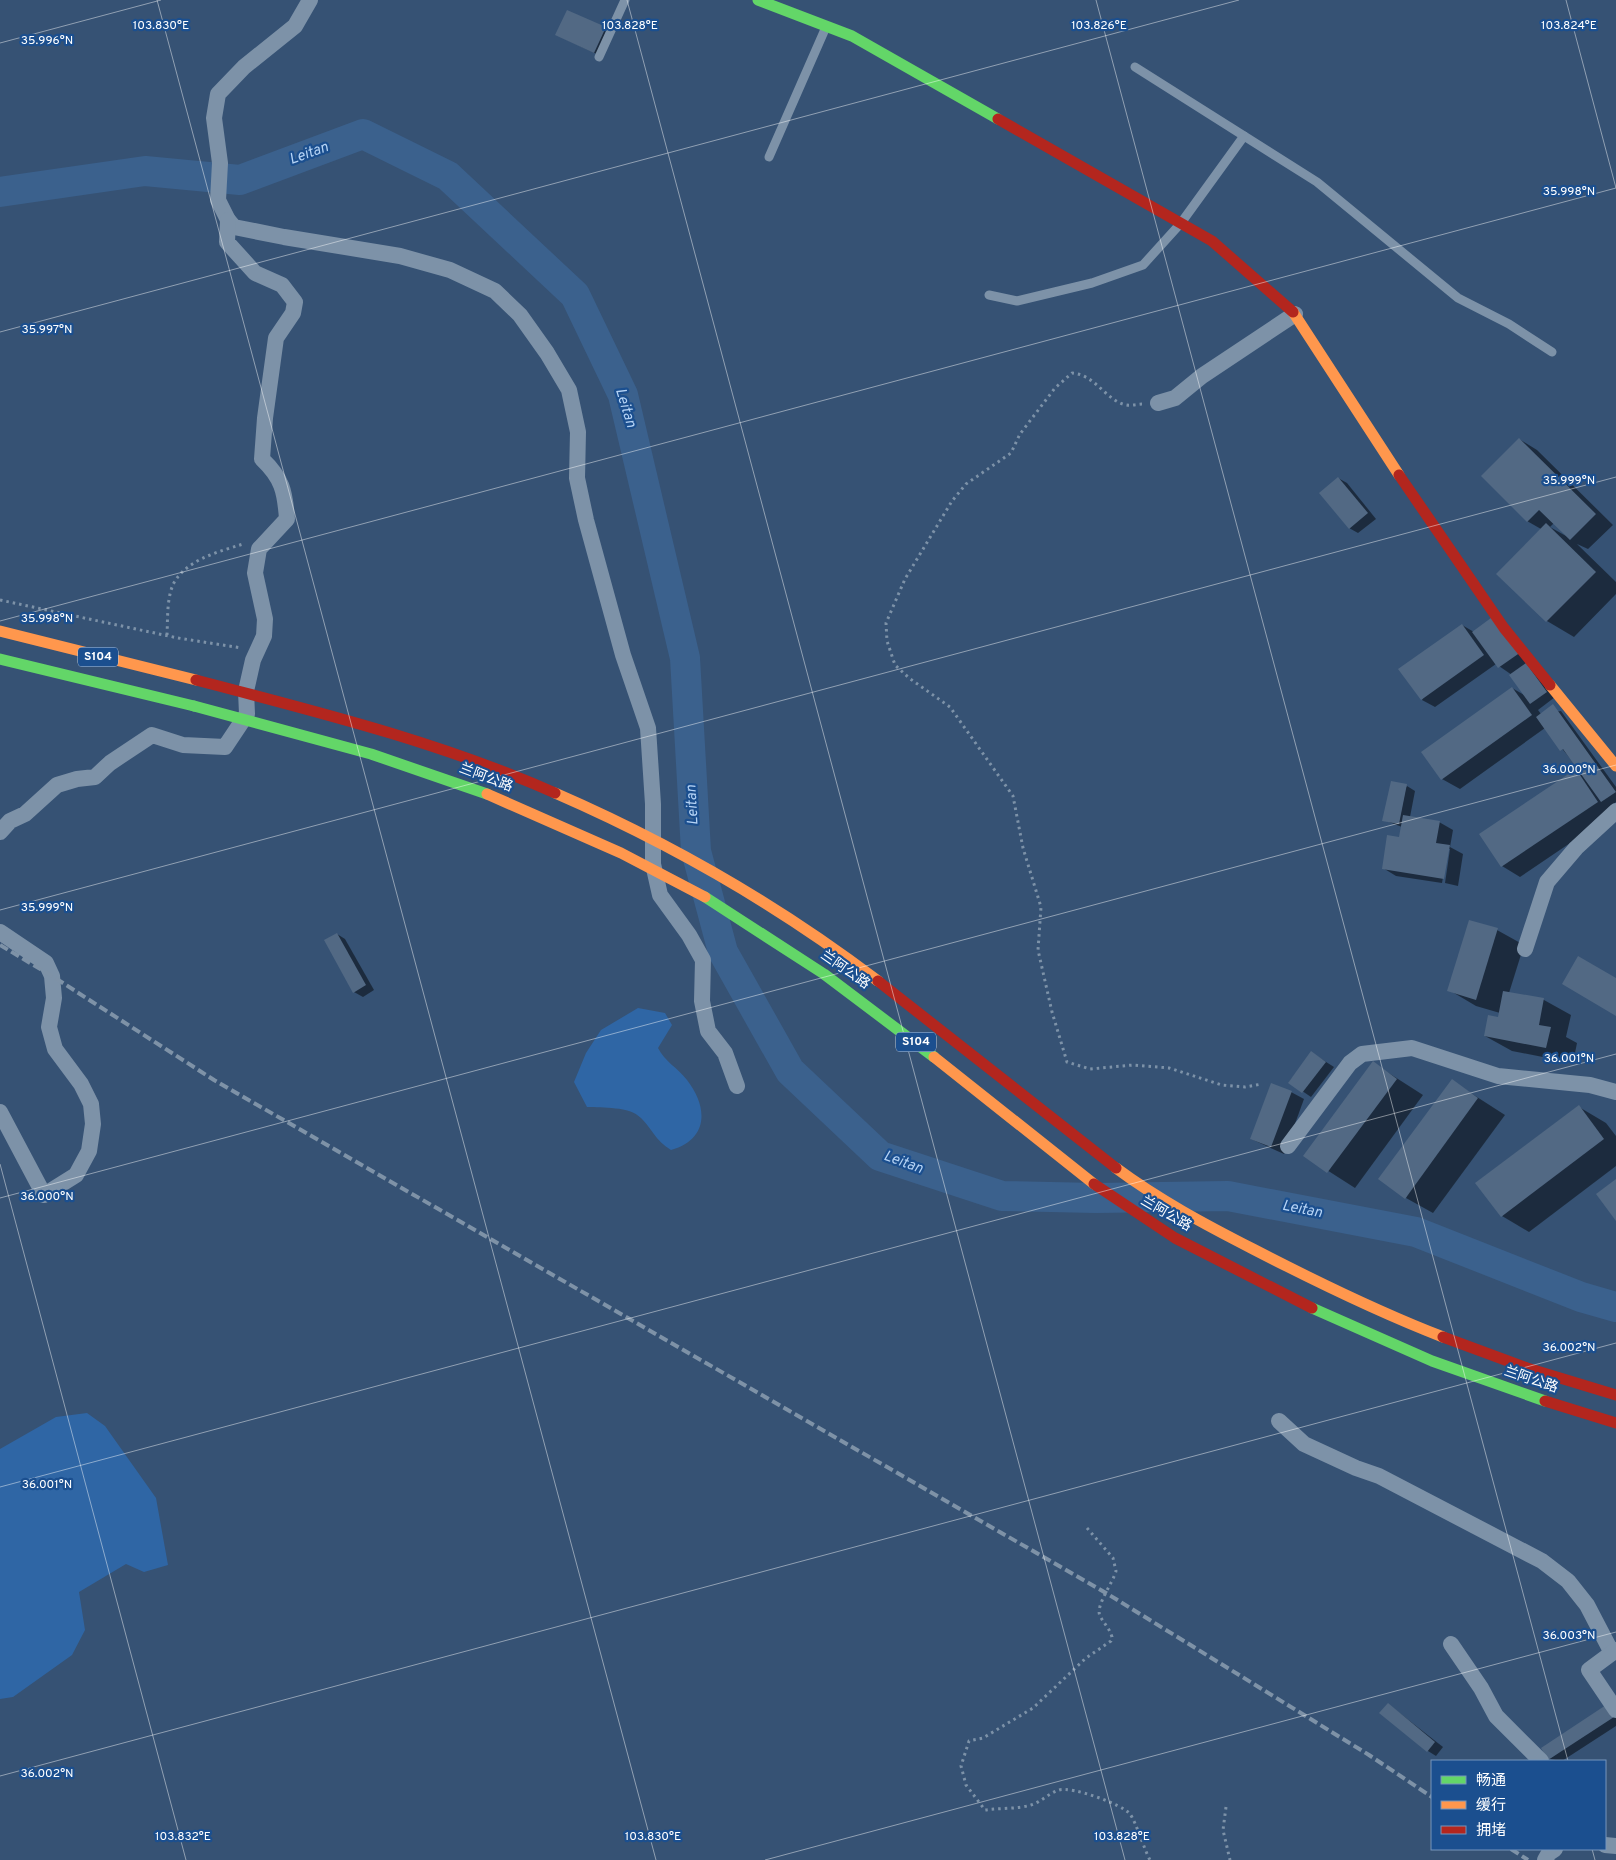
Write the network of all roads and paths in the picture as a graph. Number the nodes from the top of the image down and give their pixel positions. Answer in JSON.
{"nodes":[{"id":1,"x":310,"y":0,"type":"edge"},
{"id":2,"x":624,"y":0,"type":"edge"},
{"id":3,"x":758,"y":0,"type":"edge"},
{"id":4,"x":826,"y":28,"type":"junction"},
{"id":5,"x":599,"y":57,"type":"dead end"},
{"id":6,"x":1135,"y":67,"type":"dead end"},
{"id":7,"x":1244,"y":136,"type":"junction"},
{"id":8,"x":769,"y":157,"type":"dead end"},
{"id":9,"x":228,"y":220,"type":"junction"},
{"id":10,"x":1181,"y":223,"type":"junction"},
{"id":11,"x":989,"y":295,"type":"dead end"},
{"id":12,"x":1295,"y":314,"type":"junction"},
{"id":13,"x":1552,"y":352,"type":"dead end"},
{"id":14,"x":1158,"y":404,"type":"joint"},
{"id":15,"x":259,"y":548,"type":"junction"},
{"id":16,"x":0,"y":600,"type":"edge"},
{"id":17,"x":0,"y":631,"type":"edge"},
{"id":18,"x":167,"y":635,"type":"junction"},
{"id":19,"x":257,"y":651,"type":"junction"},
{"id":20,"x":0,"y":659,"type":"edge"},
{"id":21,"x":1616,"y":766,"type":"edge"},
{"id":22,"x":1616,"y":811,"type":"edge"},
{"id":23,"x":0,"y":832,"type":"edge"},
{"id":24,"x":0,"y":932,"type":"edge"},
{"id":25,"x":1525,"y":949,"type":"dead end"},
{"id":26,"x":1262,"y":1084,"type":"dead end"},
{"id":27,"x":737,"y":1086,"type":"dead end"},
{"id":28,"x":1616,"y":1092,"type":"edge"},
{"id":29,"x":0,"y":1112,"type":"edge"},
{"id":30,"x":1288,"y":1146,"type":"dead end"},
{"id":31,"x":1616,"y":1395,"type":"edge"},
{"id":32,"x":1279,"y":1421,"type":"dead end"},
{"id":33,"x":1616,"y":1422,"type":"edge"},
{"id":34,"x":1087,"y":1528,"type":"dead end"},
{"id":35,"x":1451,"y":1644,"type":"dead end"},
{"id":36,"x":1614,"y":1652,"type":"edge"},
{"id":37,"x":1616,"y":1710,"type":"edge"},
{"id":38,"x":1540,"y":1760,"type":"edge"},
{"id":39,"x":1226,"y":1808,"type":"dead end"},
{"id":40,"x":1554,"y":1850,"type":"edge"},
{"id":41,"x":1150,"y":1860,"type":"edge"},
{"id":42,"x":1230,"y":1860,"type":"edge"},
{"id":43,"x":1546,"y":1860,"type":"edge"}],
"edges":[{"from":1,"to":9,"type":"street"},
{"from":2,"to":5,"type":"lane"},
{"from":3,"to":4,"type":"main road"},
{"from":4,"to":8,"type":"lane"},
{"from":4,"to":10,"type":"main road"},
{"from":6,"to":7,"type":"lane"},
{"from":7,"to":10,"type":"lane"},
{"from":7,"to":13,"type":"lane"},
{"from":9,"to":15,"type":"street"},
{"from":9,"to":27,"type":"street"},
{"from":10,"to":11,"type":"lane"},
{"from":10,"to":12,"type":"main road"},
{"from":12,"to":14,"type":"street"},
{"from":12,"to":21,"type":"main road"},
{"from":14,"to":26,"type":"path"},
{"from":15,"to":18,"type":"path"},
{"from":15,"to":19,"type":"street"},
{"from":16,"to":18,"type":"path"},
{"from":17,"to":31,"type":"main road","name":"兰阿公路","number":"S104","bridge":true},
{"from":18,"to":19,"type":"path"},
{"from":19,"to":23,"type":"street"},
{"from":20,"to":33,"type":"main road","name":"兰阿公路","number":"S104","bridge":true},
{"from":22,"to":25,"type":"street"},
{"from":24,"to":29,"type":"street"},
{"from":28,"to":30,"type":"street"},
{"from":32,"to":36,"type":"street"},
{"from":34,"to":41,"type":"path"},
{"from":35,"to":38,"type":"street"},
{"from":36,"to":37,"type":"street"},
{"from":39,"to":42,"type":"path"},
{"from":40,"to":43,"type":"street"}]}
